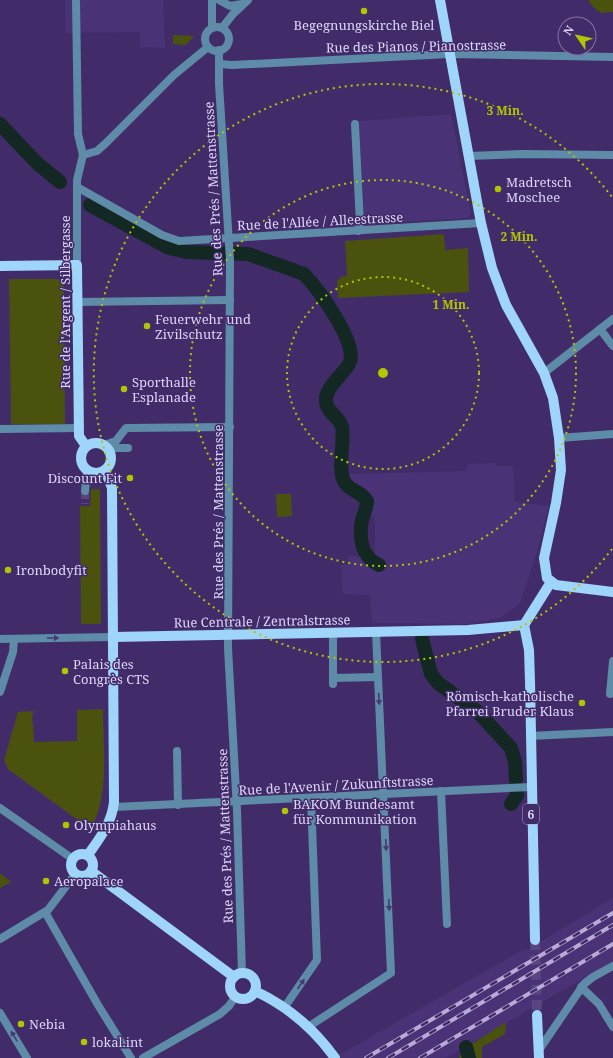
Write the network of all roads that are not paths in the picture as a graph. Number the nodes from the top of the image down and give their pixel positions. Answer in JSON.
{"nodes":[{"id":1,"x":76,"y":0,"type":"edge"},
{"id":2,"x":212,"y":0,"type":"edge"},
{"id":3,"x":220,"y":0,"type":"edge"},
{"id":4,"x":440,"y":0,"type":"edge"},
{"id":5,"x":245,"y":2,"type":"edge"},
{"id":6,"x":212,"y":28,"type":"junction"},
{"id":7,"x":222,"y":28,"type":"junction"},
{"id":8,"x":208,"y":47,"type":"junction"},
{"id":9,"x":219,"y":50,"type":"junction"},
{"id":10,"x":449,"y":54,"type":"junction"},
{"id":11,"x":613,"y":57,"type":"edge"},
{"id":12,"x":219,"y":64,"type":"junction"},
{"id":13,"x":355,"y":124,"type":"dead end"},
{"id":14,"x":83,"y":155,"type":"junction"},
{"id":15,"x":613,"y":155,"type":"edge"},
{"id":16,"x":469,"y":156,"type":"junction"},
{"id":17,"x":77,"y":187,"type":"junction"},
{"id":18,"x":481,"y":223,"type":"junction"},
{"id":19,"x":358,"y":231,"type":"junction"},
{"id":20,"x":229,"y":239,"type":"junction"},
{"id":21,"x":77,"y":265,"type":"junction"},
{"id":22,"x":0,"y":266,"type":"edge"},
{"id":23,"x":230,"y":300,"type":"junction"},
{"id":24,"x":78,"y":302,"type":"junction"},
{"id":25,"x":613,"y":319,"type":"edge"},
{"id":26,"x":600,"y":329,"type":"junction"},
{"id":27,"x":613,"y":346,"type":"edge"},
{"id":28,"x":544,"y":372,"type":"junction"},
{"id":29,"x":230,"y":427,"type":"junction"},
{"id":30,"x":0,"y":428,"type":"edge"},
{"id":31,"x":79,"y":428,"type":"junction"},
{"id":32,"x":613,"y":434,"type":"edge"},
{"id":33,"x":559,"y":438,"type":"junction"},
{"id":34,"x":86,"y":446,"type":"junction"},
{"id":35,"x":105,"y":447,"type":"junction"},
{"id":36,"x":128,"y":448,"type":"dead end"},
{"id":37,"x":105,"y":470,"type":"junction"},
{"id":38,"x":87,"y":471,"type":"junction"},
{"id":39,"x":85,"y":491,"type":"tunnel mouth"},
{"id":40,"x":550,"y":582,"type":"junction"},
{"id":41,"x":613,"y":592,"type":"edge"},
{"id":42,"x":524,"y":625,"type":"junction"},
{"id":43,"x":376,"y":632,"type":"junction"},
{"id":44,"x":333,"y":633,"type":"junction"},
{"id":45,"x":228,"y":634,"type":"junction"},
{"id":46,"x":113,"y":637,"type":"junction"},
{"id":47,"x":0,"y":639,"type":"edge"},
{"id":48,"x":14,"y":639,"type":"junction"},
{"id":49,"x":613,"y":661,"type":"edge"},
{"id":50,"x":378,"y":677,"type":"junction"},
{"id":51,"x":0,"y":692,"type":"edge"},
{"id":52,"x":610,"y":694,"type":"dead end"},
{"id":53,"x":613,"y":732,"type":"edge"},
{"id":54,"x":530,"y":736,"type":"junction"},
{"id":55,"x":177,"y":751,"type":"dead end"},
{"id":56,"x":531,"y":787,"type":"junction"},
{"id":57,"x":441,"y":791,"type":"junction"},
{"id":58,"x":384,"y":795,"type":"junction"},
{"id":59,"x":311,"y":798,"type":"junction"},
{"id":60,"x":236,"y":802,"type":"junction"},
{"id":61,"x":178,"y":805,"type":"junction"},
{"id":62,"x":114,"y":807,"type":"junction"},
{"id":63,"x":0,"y":808,"type":"edge"},
{"id":64,"x":88,"y":855,"type":"junction"},
{"id":65,"x":73,"y":859,"type":"junction"},
{"id":66,"x":91,"y":871,"type":"junction"},
{"id":67,"x":76,"y":873,"type":"junction"},
{"id":68,"x":45,"y":912,"type":"junction"},
{"id":69,"x":446,"y":924,"type":"dead end"},
{"id":70,"x":0,"y":939,"type":"edge"},
{"id":71,"x":535,"y":940,"type":"tunnel mouth"},
{"id":72,"x":613,"y":966,"type":"edge"},
{"id":73,"x":238,"y":975,"type":"junction"},
{"id":74,"x":581,"y":987,"type":"junction"},
{"id":75,"x":255,"y":991,"type":"junction"},
{"id":76,"x":235,"y":997,"type":"junction"},
{"id":77,"x":284,"y":1008,"type":"junction"},
{"id":78,"x":0,"y":1013,"type":"edge"},
{"id":79,"x":537,"y":1015,"type":"tunnel mouth"},
{"id":80,"x":308,"y":1027,"type":"junction"},
{"id":81,"x":613,"y":1027,"type":"edge"},
{"id":82,"x":539,"y":1054,"type":"edge"},
{"id":83,"x":27,"y":1058,"type":"edge"},
{"id":84,"x":131,"y":1058,"type":"edge"},
{"id":85,"x":143,"y":1058,"type":"edge"},
{"id":86,"x":335,"y":1058,"type":"edge"}],
"edges":[{"from":1,"to":14,"type":"street"},
{"from":2,"to":6,"type":"street"},
{"from":3,"to":5,"type":"street"},
{"from":4,"to":10,"type":"main road"},
{"from":5,"to":7,"type":"street"},
{"from":6,"to":7,"type":"street"},
{"from":6,"to":8,"type":"street"},
{"from":7,"to":9,"type":"street"},
{"from":8,"to":9,"type":"street"},
{"from":8,"to":14,"type":"street"},
{"from":9,"to":12,"type":"street","name":"Rue des Prés / Mattenstrasse"},
{"from":10,"to":11,"type":"street","name":"Rue des Pianos / Pianostrasse"},
{"from":10,"to":12,"type":"street","name":"Rue des Pianos / Pianostrasse"},
{"from":10,"to":16,"type":"main road"},
{"from":12,"to":20,"type":"street","name":"Rue des Prés / Mattenstrasse"},
{"from":13,"to":19,"type":"street"},
{"from":14,"to":17,"type":"street","name":"Rue de l'Argent / Silbergasse"},
{"from":15,"to":16,"type":"street"},
{"from":16,"to":18,"type":"main road"},
{"from":17,"to":20,"type":"street","name":"Rue de l'Allée / Alleestrasse"},
{"from":17,"to":21,"type":"street","name":"Rue de l'Argent / Silbergasse"},
{"from":18,"to":19,"type":"street","name":"Rue de l'Allée / Alleestrasse"},
{"from":18,"to":28,"type":"main road"},
{"from":19,"to":20,"type":"street","name":"Rue de l'Allée / Alleestrasse"},
{"from":20,"to":23,"type":"street","name":"Rue des Prés / Mattenstrasse"},
{"from":21,"to":22,"type":"main road"},
{"from":21,"to":24,"type":"main road","name":"Rue de l'Argent / Silbergasse"},
{"from":23,"to":24,"type":"street"},
{"from":23,"to":29,"type":"street","name":"Rue des Prés / Mattenstrasse"},
{"from":24,"to":31,"type":"main road","name":"Rue de l'Argent / Silbergasse"},
{"from":25,"to":26,"type":"street"},
{"from":26,"to":27,"type":"street"},
{"from":26,"to":28,"type":"street"},
{"from":28,"to":33,"type":"main road"},
{"from":29,"to":35,"type":"street"},
{"from":29,"to":45,"type":"street","name":"Rue des Prés / Mattenstrasse"},
{"from":30,"to":31,"type":"street"},
{"from":31,"to":34,"type":"main road","name":"Rue de l'Argent / Silbergasse"},
{"from":32,"to":33,"type":"street"},
{"from":33,"to":40,"type":"main road"},
{"from":34,"to":35,"type":"main road"},
{"from":34,"to":38,"type":"main road"},
{"from":35,"to":36,"type":"street"},
{"from":35,"to":37,"type":"main road"},
{"from":37,"to":38,"type":"main road"},
{"from":37,"to":46,"type":"main road"},
{"from":38,"to":39,"type":"street"},
{"from":40,"to":41,"type":"main road"},
{"from":40,"to":42,"type":"main road"},
{"from":42,"to":43,"type":"main road","name":"Rue Centrale / Zentralstrasse"},
{"from":42,"to":54,"type":"main road","number":"6"},
{"from":43,"to":44,"type":"main road","name":"Rue Centrale / Zentralstrasse"},
{"from":43,"to":50,"type":"street"},
{"from":44,"to":45,"type":"main road","name":"Rue Centrale / Zentralstrasse"},
{"from":44,"to":50,"type":"street"},
{"from":45,"to":46,"type":"main road","name":"Rue Centrale / Zentralstrasse"},
{"from":45,"to":60,"type":"street","name":"Rue des Prés / Mattenstrasse"},
{"from":48,"to":46,"type":"street","name":"Rue Centrale / Zentralstrasse","one_way":true},
{"from":46,"to":62,"type":"main road"},
{"from":47,"to":48,"type":"street","name":"Rue Centrale / Zentralstrasse"},
{"from":48,"to":51,"type":"street"},
{"from":49,"to":52,"type":"street"},
{"from":50,"to":58,"type":"street","one_way":true},
{"from":53,"to":54,"type":"street"},
{"from":54,"to":56,"type":"main road","number":"6"},
{"from":55,"to":61,"type":"street"},
{"from":56,"to":57,"type":"street","name":"Rue de l'Avenir / Zukunftstrasse"},
{"from":56,"to":71,"type":"main road","number":"6"},
{"from":57,"to":58,"type":"street","name":"Rue de l'Avenir / Zukunftstrasse"},
{"from":57,"to":69,"type":"street"},
{"from":58,"to":59,"type":"street","name":"Rue de l'Avenir / Zukunftstrasse"},
{"from":58,"to":80,"type":"street","one_way":true},
{"from":59,"to":60,"type":"street","name":"Rue de l'Avenir / Zukunftstrasse"},
{"from":77,"to":59,"type":"street","one_way":true},
{"from":60,"to":61,"type":"street","name":"Rue de l'Avenir / Zukunftstrasse"},
{"from":60,"to":73,"type":"street","name":"Rue des Prés / Mattenstrasse"},
{"from":61,"to":62,"type":"street","name":"Rue de l'Avenir / Zukunftstrasse"},
{"from":62,"to":64,"type":"main road"},
{"from":63,"to":65,"type":"street"},
{"from":64,"to":65,"type":"main road"},
{"from":64,"to":66,"type":"main road"},
{"from":65,"to":67,"type":"main road"},
{"from":66,"to":67,"type":"main road"},
{"from":66,"to":73,"type":"main road"},
{"from":67,"to":68,"type":"street"},
{"from":68,"to":70,"type":"street"},
{"from":68,"to":84,"type":"street"},
{"from":72,"to":74,"type":"street"},
{"from":73,"to":75,"type":"main road"},
{"from":73,"to":76,"type":"main road"},
{"from":74,"to":81,"type":"street"},
{"from":74,"to":82,"type":"street"},
{"from":75,"to":76,"type":"main road"},
{"from":75,"to":77,"type":"main road"},
{"from":76,"to":85,"type":"street"},
{"from":77,"to":80,"type":"main road"},
{"from":83,"to":78,"type":"street","one_way":true},
{"from":79,"to":82,"type":"main road"},
{"from":80,"to":86,"type":"main road"}]}
